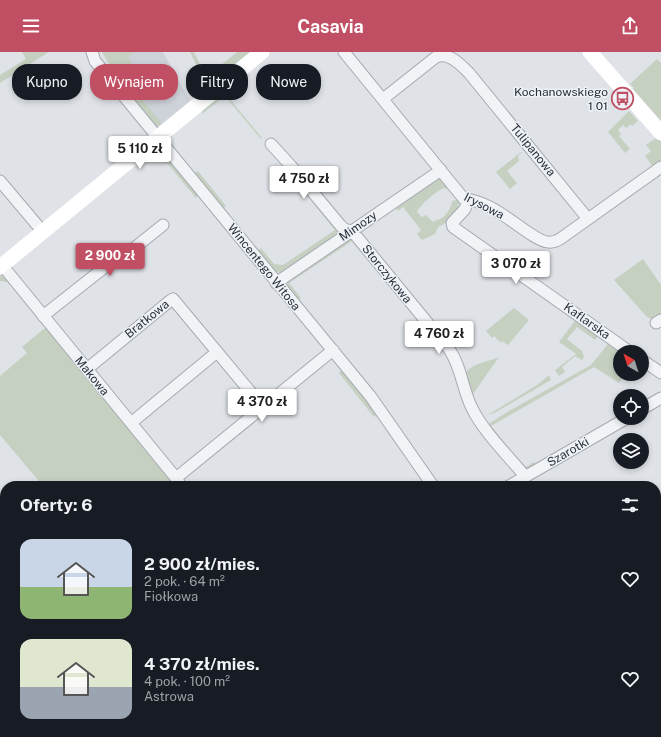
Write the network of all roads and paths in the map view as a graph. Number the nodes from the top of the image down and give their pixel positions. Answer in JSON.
{"nodes":[{"id":1,"x":92,"y":52,"type":"edge"},
{"id":2,"x":262,"y":52,"type":"edge"},
{"id":3,"x":344,"y":52,"type":"edge"},
{"id":4,"x":590,"y":52,"type":"edge"},
{"id":5,"x":383,"y":99,"type":"junction"},
{"id":6,"x":661,"y":133,"type":"edge"},
{"id":7,"x":158,"y":137,"type":"junction"},
{"id":8,"x":271,"y":144,"type":"dead end"},
{"id":9,"x":661,"y":167,"type":"edge"},
{"id":10,"x":441,"y":170,"type":"junction"},
{"id":11,"x":0,"y":181,"type":"edge"},
{"id":12,"x":468,"y":199,"type":"junction"},
{"id":13,"x":588,"y":219,"type":"junction"},
{"id":14,"x":163,"y":225,"type":"dead end"},
{"id":15,"x":352,"y":231,"type":"junction"},
{"id":16,"x":43,"y":232,"type":"junction"},
{"id":17,"x":1,"y":266,"type":"edge"},
{"id":18,"x":276,"y":283,"type":"junction"},
{"id":19,"x":43,"y":316,"type":"junction"},
{"id":20,"x":620,"y":345,"type":"edge"},
{"id":21,"x":333,"y":350,"type":"junction"},
{"id":22,"x":217,"y":352,"type":"junction"},
{"id":23,"x":649,"y":365,"type":"edge"},
{"id":24,"x":87,"y":368,"type":"junction"},
{"id":25,"x":661,"y":373,"type":"edge"},
{"id":26,"x":661,"y":398,"type":"edge"},
{"id":27,"x":649,"y":405,"type":"edge"},
{"id":28,"x":262,"y":407,"type":"junction"},
{"id":29,"x":131,"y":423,"type":"junction"},
{"id":30,"x":615,"y":425,"type":"edge"},
{"id":31,"x":525,"y":476,"type":"junction"},
{"id":32,"x":178,"y":481,"type":"edge"},
{"id":33,"x":180,"y":481,"type":"edge"},
{"id":34,"x":430,"y":481,"type":"edge"},
{"id":35,"x":517,"y":481,"type":"edge"}],
"edges":[{"from":1,"to":7,"type":"street","name":"Wincentego Witosa"},
{"from":2,"to":7,"type":"street"},
{"from":3,"to":5,"type":"street","name":"Irysowa"},
{"from":4,"to":6,"type":"street"},
{"from":5,"to":10,"type":"street","name":"Irysowa"},
{"from":5,"to":13,"type":"street","name":"Tulipanowa"},
{"from":7,"to":16,"type":"street"},
{"from":7,"to":18,"type":"street","name":"Wincentego Witosa"},
{"from":8,"to":15,"type":"street","name":"Storczykowa"},
{"from":9,"to":13,"type":"street","name":"Irysowa"},
{"from":10,"to":12,"type":"street","name":"Irysowa"},
{"from":10,"to":15,"type":"street","name":"Mimozy"},
{"from":11,"to":16,"type":"street"},
{"from":12,"to":13,"type":"street","name":"Irysowa"},
{"from":12,"to":20,"type":"street","name":"Kaflarska"},
{"from":14,"to":19,"type":"street"},
{"from":15,"to":18,"type":"street","name":"Mimozy"},
{"from":15,"to":31,"type":"street","name":"Storczykowa"},
{"from":16,"to":17,"type":"street"},
{"from":17,"to":19,"type":"street","name":"Makowa"},
{"from":18,"to":21,"type":"street","name":"Wincentego Witosa"},
{"from":19,"to":24,"type":"street","name":"Makowa"},
{"from":21,"to":28,"type":"street"},
{"from":21,"to":34,"type":"street","name":"Wincentego Witosa"},
{"from":22,"to":24,"type":"street","name":"Bratkowa"},
{"from":22,"to":28,"type":"street","name":"Bratkowa"},
{"from":22,"to":29,"type":"street"},
{"from":23,"to":25,"type":"street"},
{"from":24,"to":29,"type":"street","name":"Makowa"},
{"from":26,"to":27,"type":"street"},
{"from":28,"to":33,"type":"street"},
{"from":29,"to":32,"type":"street","name":"Makowa"},
{"from":30,"to":31,"type":"street","name":"Szarotki"},
{"from":31,"to":35,"type":"street","name":"Szarotki"}]}
